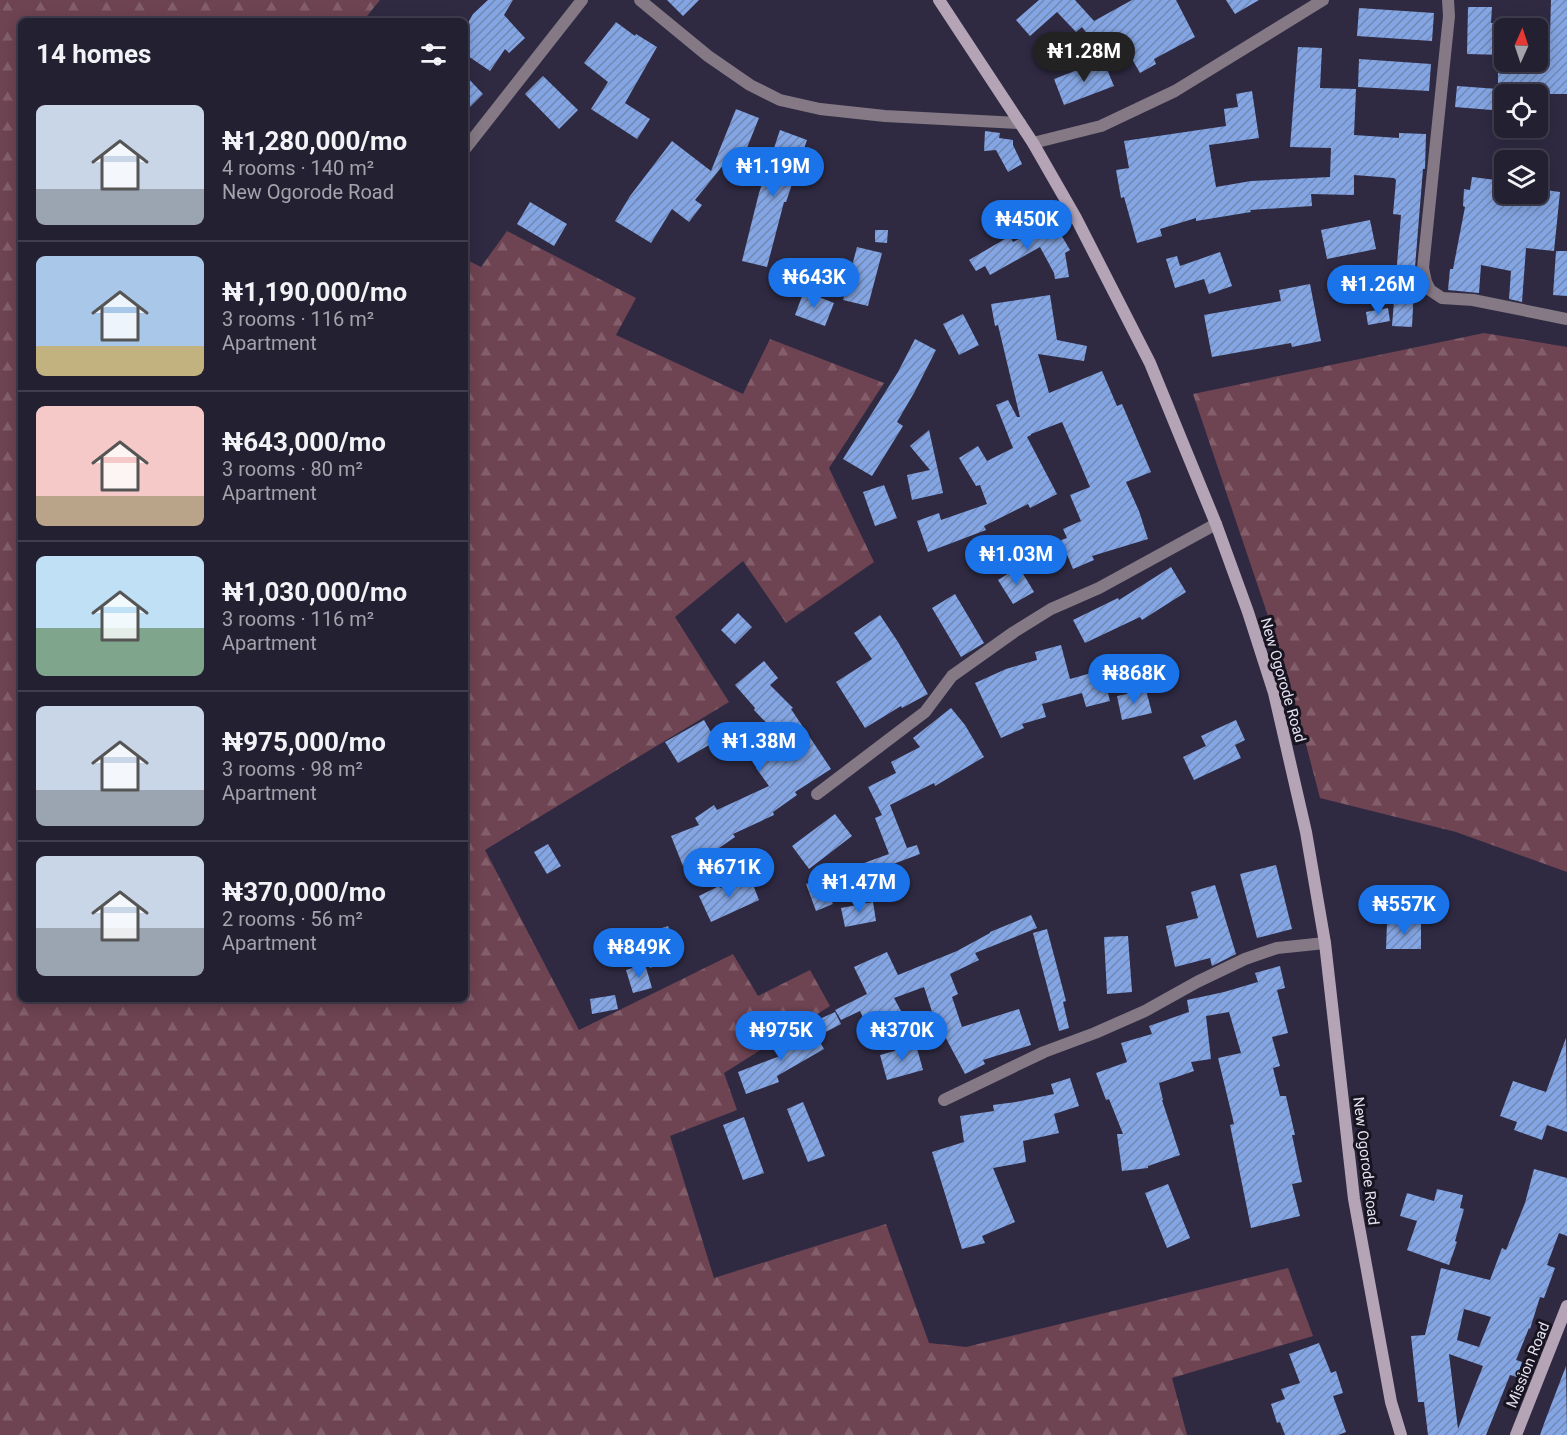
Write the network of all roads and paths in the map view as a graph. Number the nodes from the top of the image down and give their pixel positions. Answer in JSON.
{"nodes":[{"id":1,"x":582,"y":0,"type":"edge"},
{"id":2,"x":640,"y":0,"type":"edge"},
{"id":3,"x":939,"y":0,"type":"edge"},
{"id":4,"x":1323,"y":0,"type":"edge"},
{"id":5,"x":1448,"y":0,"type":"edge"},
{"id":6,"x":1020,"y":123,"type":"junction"},
{"id":7,"x":1033,"y":143,"type":"junction"},
{"id":8,"x":468,"y":145,"type":"edge"},
{"id":9,"x":1567,"y":319,"type":"edge"},
{"id":10,"x":1216,"y":524,"type":"junction"},
{"id":11,"x":817,"y":794,"type":"dead end"},
{"id":12,"x":1325,"y":943,"type":"junction"},
{"id":13,"x":944,"y":1100,"type":"dead end"},
{"id":14,"x":1567,"y":1306,"type":"edge"},
{"id":15,"x":1401,"y":1435,"type":"edge"},
{"id":16,"x":1516,"y":1435,"type":"edge"}],
"edges":[{"from":1,"to":8,"type":"street"},
{"from":2,"to":6,"type":"street"},
{"from":3,"to":6,"type":"street","name":"New Ogorode Road"},
{"from":4,"to":7,"type":"street"},
{"from":5,"to":9,"type":"street"},
{"from":6,"to":7,"type":"street","name":"New Ogorode Road"},
{"from":7,"to":10,"type":"street","name":"New Ogorode Road"},
{"from":10,"to":11,"type":"street"},
{"from":10,"to":12,"type":"street","name":"New Ogorode Road"},
{"from":12,"to":13,"type":"street"},
{"from":12,"to":15,"type":"street","name":"New Ogorode Road"},
{"from":14,"to":16,"type":"street","name":"Mission Road"}]}
